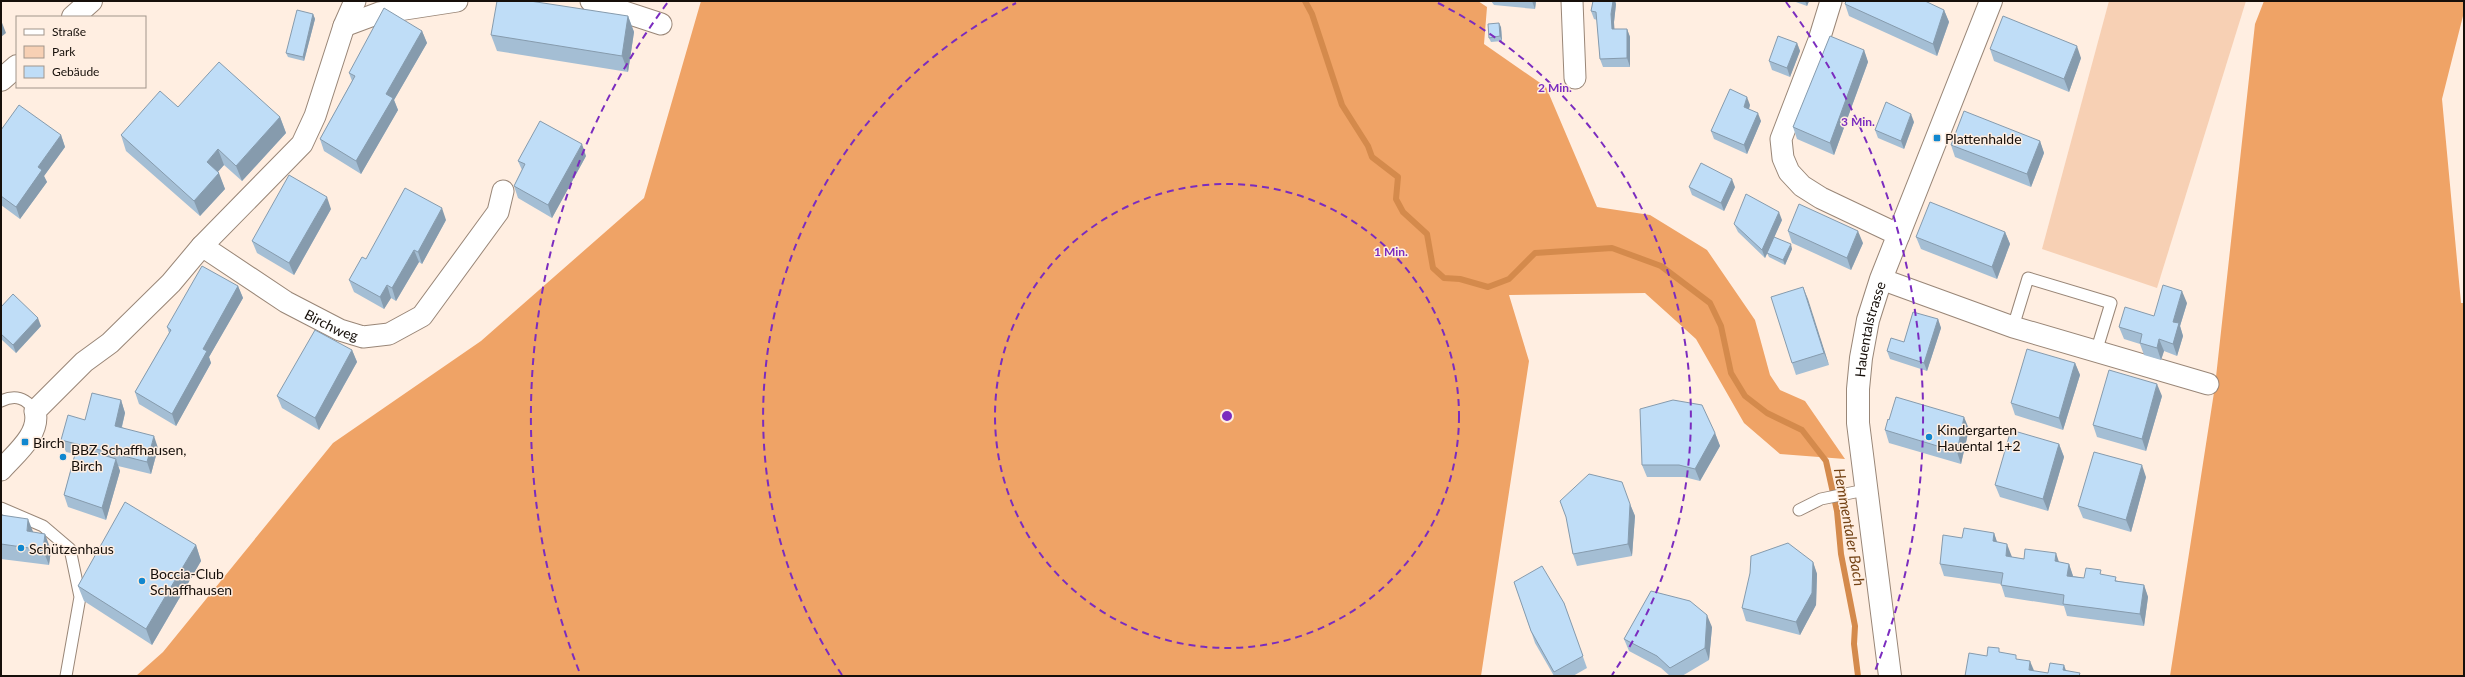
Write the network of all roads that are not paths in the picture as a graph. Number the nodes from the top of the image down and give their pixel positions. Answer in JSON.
{"nodes":[{"id":1,"x":91,"y":1,"type":"edge"},
{"id":2,"x":355,"y":1,"type":"edge"},
{"id":3,"x":458,"y":1,"type":"edge"},
{"id":4,"x":591,"y":1,"type":"edge"},
{"id":5,"x":1572,"y":1,"type":"edge"},
{"id":6,"x":1831,"y":1,"type":"edge"},
{"id":7,"x":1991,"y":1,"type":"edge"},
{"id":8,"x":74,"y":16,"type":"edge"},
{"id":9,"x":661,"y":24,"type":"dead end"},
{"id":10,"x":344,"y":26,"type":"junction"},
{"id":11,"x":16,"y":67,"type":"edge"},
{"id":12,"x":1575,"y":78,"type":"dead end"},
{"id":13,"x":1,"y":80,"type":"edge"},
{"id":14,"x":503,"y":191,"type":"dead end"},
{"id":15,"x":1899,"y":235,"type":"junction"},
{"id":16,"x":202,"y":246,"type":"junction"},
{"id":17,"x":1882,"y":279,"type":"junction"},
{"id":18,"x":2013,"y":327,"type":"junction"},
{"id":19,"x":2096,"y":352,"type":"junction"},
{"id":20,"x":2208,"y":384,"type":"dead end"},
{"id":21,"x":1,"y":400,"type":"edge"},
{"id":22,"x":36,"y":411,"type":"junction"},
{"id":23,"x":1,"y":470,"type":"edge"},
{"id":24,"x":1865,"y":490,"type":"junction"},
{"id":25,"x":1,"y":508,"type":"edge"},
{"id":26,"x":1799,"y":510,"type":"dead end"},
{"id":27,"x":66,"y":676,"type":"edge"},
{"id":28,"x":1890,"y":676,"type":"edge"}],
"edges":[{"from":1,"to":8,"type":"street"},
{"from":2,"to":10,"type":"street"},
{"from":3,"to":10,"type":"street"},
{"from":4,"to":9,"type":"street"},
{"from":5,"to":12,"type":"street"},
{"from":6,"to":15,"type":"street"},
{"from":7,"to":15,"type":"street","name":"Hauentalstrasse"},
{"from":10,"to":16,"type":"street"},
{"from":11,"to":13,"type":"street"},
{"from":14,"to":16,"type":"street","name":"Birchweg"},
{"from":15,"to":17,"type":"street","name":"Hauentalstrasse"},
{"from":16,"to":22,"type":"street"},
{"from":17,"to":18,"type":"street"},
{"from":17,"to":24,"type":"street","name":"Hauentalstrasse"},
{"from":18,"to":19,"type":"street"},
{"from":18,"to":19,"type":"lane"},
{"from":19,"to":20,"type":"street"},
{"from":21,"to":22,"type":"lane"},
{"from":22,"to":23,"type":"street"},
{"from":24,"to":26,"type":"lane"},
{"from":24,"to":28,"type":"street","name":"Hauentalstrasse"},
{"from":25,"to":27,"type":"lane"}]}
